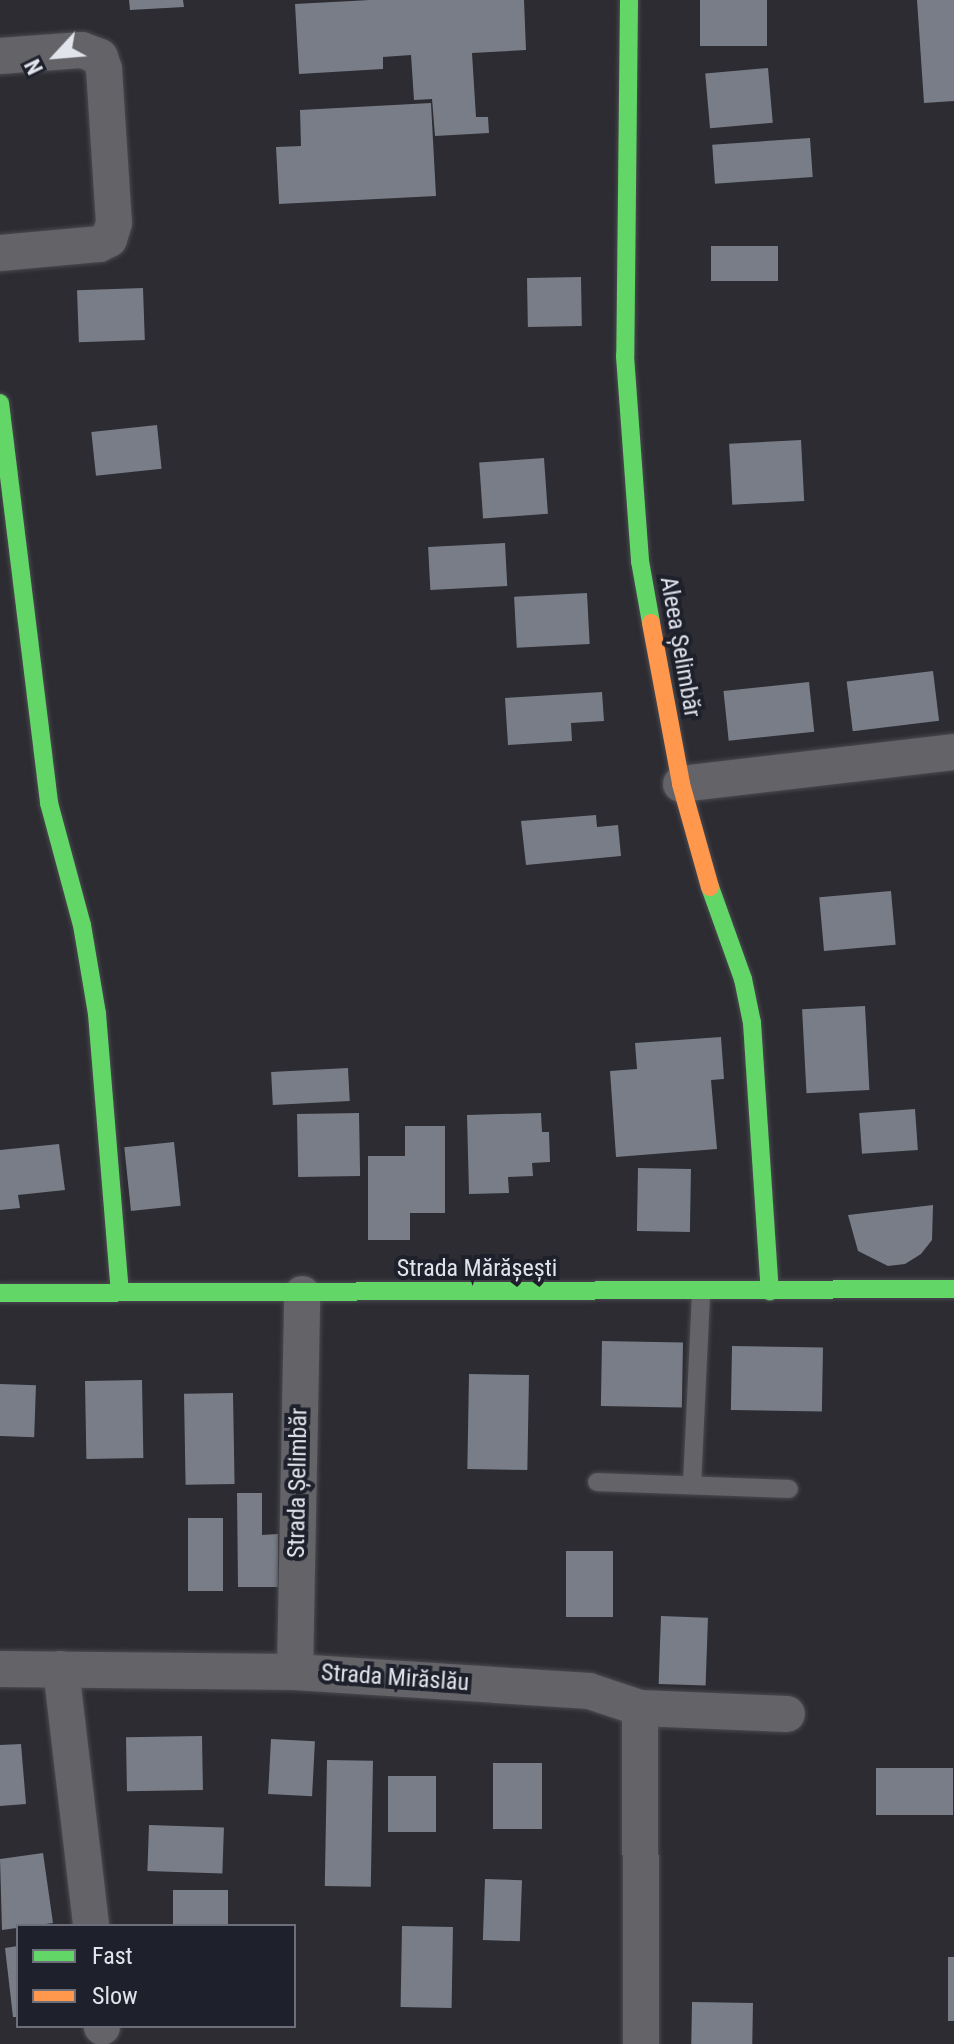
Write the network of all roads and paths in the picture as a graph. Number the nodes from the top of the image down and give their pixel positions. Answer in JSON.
{"nodes":[{"id":1,"x":629,"y":0,"type":"edge"},
{"id":2,"x":0,"y":56,"type":"edge"},
{"id":3,"x":0,"y":253,"type":"edge"},
{"id":4,"x":0,"y":403,"type":"edge"},
{"id":5,"x":8,"y":527,"type":"edge"},
{"id":6,"x":954,"y":752,"type":"edge"},
{"id":7,"x":681,"y":784,"type":"junction"},
{"id":8,"x":954,"y":1289,"type":"edge"},
{"id":9,"x":701,"y":1291,"type":"junction"},
{"id":10,"x":770,"y":1291,"type":"junction"},
{"id":11,"x":120,"y":1292,"type":"junction"},
{"id":12,"x":0,"y":1293,"type":"edge"},
{"id":13,"x":302,"y":1294,"type":"junction"},
{"id":14,"x":597,"y":1482,"type":"dead end"},
{"id":15,"x":692,"y":1485,"type":"junction"},
{"id":16,"x":789,"y":1489,"type":"dead end"},
{"id":17,"x":0,"y":1669,"type":"edge"},
{"id":18,"x":61,"y":1669,"type":"junction"},
{"id":19,"x":295,"y":1672,"type":"junction"},
{"id":20,"x":640,"y":1708,"type":"junction"},
{"id":21,"x":787,"y":1714,"type":"dead end"},
{"id":22,"x":91,"y":1924,"type":"edge"},
{"id":23,"x":641,"y":2044,"type":"edge"}],
"edges":[{"from":1,"to":7,"type":"street","name":"Aleea Șelimbăr"},
{"from":2,"to":3,"type":"street"},
{"from":4,"to":5,"type":"street"},
{"from":5,"to":11,"type":"street"},
{"from":6,"to":7,"type":"street"},
{"from":7,"to":10,"type":"street","name":"Aleea Șelimbăr"},
{"from":8,"to":10,"type":"street","name":"Strada Mărășești"},
{"from":9,"to":10,"type":"street","name":"Strada Mărășești"},
{"from":9,"to":13,"type":"street","name":"Strada Mărășești"},
{"from":9,"to":15,"type":"lane"},
{"from":11,"to":12,"type":"street","name":"Strada Mărășești"},
{"from":11,"to":13,"type":"street","name":"Strada Mărășești"},
{"from":13,"to":19,"type":"street","name":"Strada Șelimbăr"},
{"from":14,"to":15,"type":"lane"},
{"from":15,"to":16,"type":"lane"},
{"from":17,"to":18,"type":"street","name":"Strada Mirăslău"},
{"from":18,"to":19,"type":"street","name":"Strada Mirăslău"},
{"from":18,"to":22,"type":"street"},
{"from":19,"to":20,"type":"street","name":"Strada Mirăslău"},
{"from":20,"to":21,"type":"street","name":"Strada Mirăslău"},
{"from":20,"to":23,"type":"street"}]}
